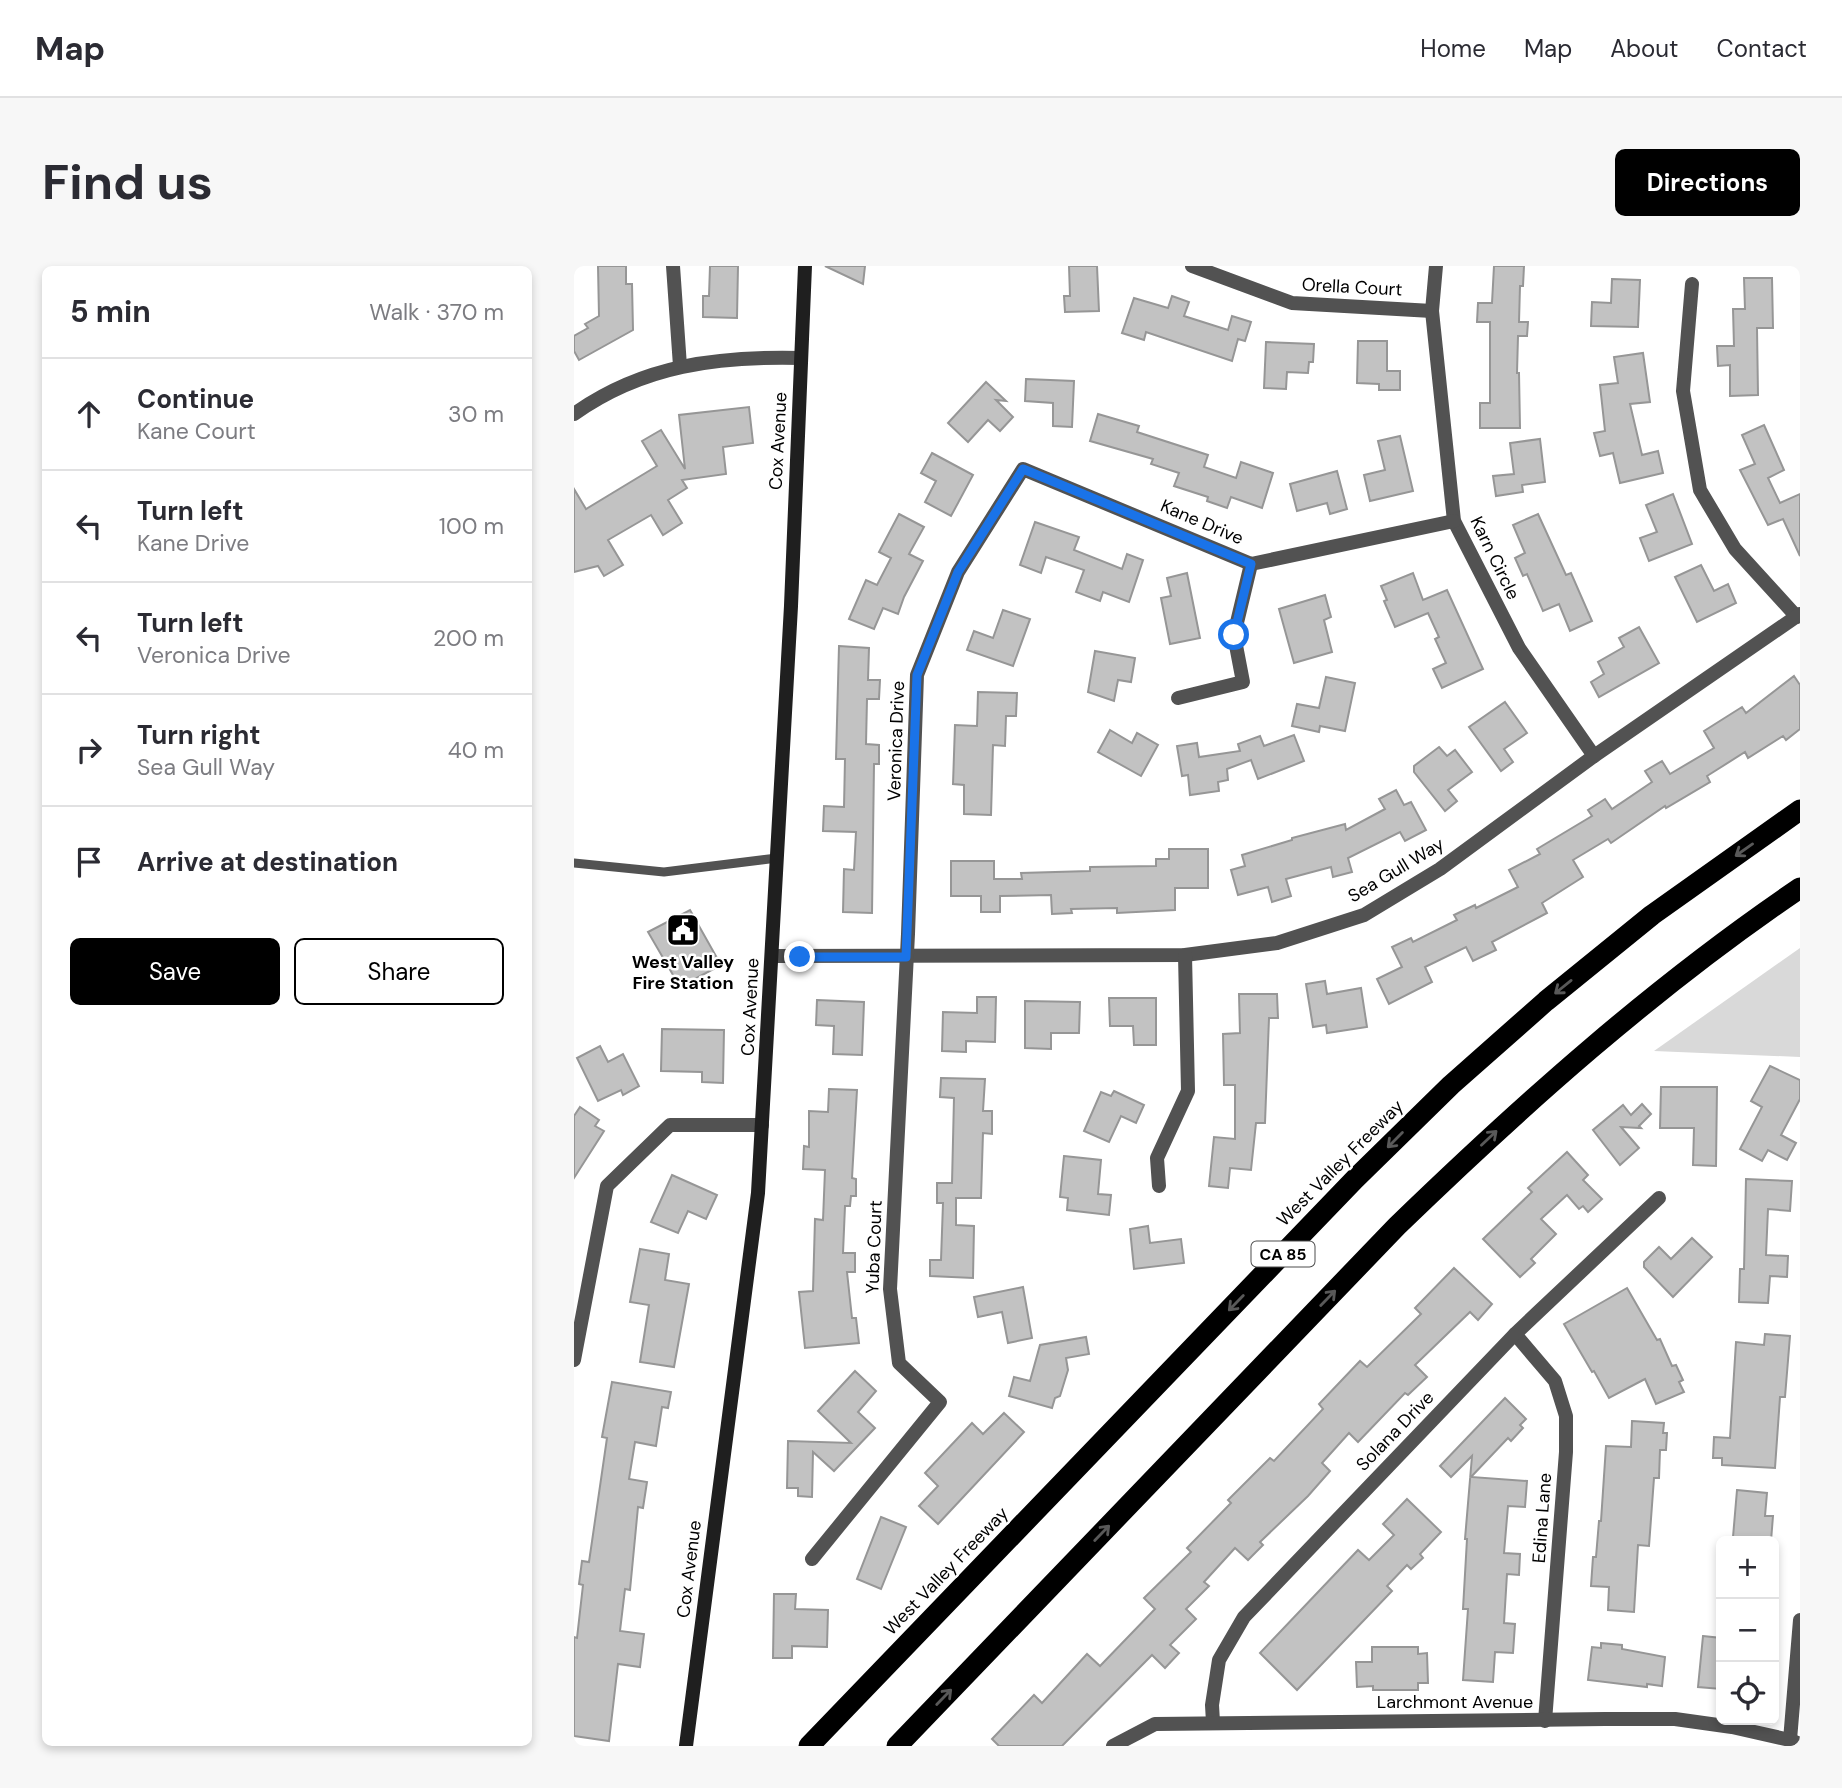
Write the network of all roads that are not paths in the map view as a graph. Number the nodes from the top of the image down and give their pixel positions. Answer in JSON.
{"nodes":[{"id":1,"x":673,"y":266,"type":"edge"},
{"id":2,"x":805,"y":266,"type":"edge"},
{"id":3,"x":1192,"y":266,"type":"edge"},
{"id":4,"x":1436,"y":266,"type":"edge"},
{"id":5,"x":1692,"y":284,"type":"dead end"},
{"id":6,"x":1432,"y":311,"type":"junction"},
{"id":7,"x":801,"y":358,"type":"junction"},
{"id":8,"x":680,"y":366,"type":"junction"},
{"id":9,"x":574,"y":414,"type":"edge"},
{"id":10,"x":1023,"y":469,"type":"joint"},
{"id":11,"x":1454,"y":520,"type":"junction"},
{"id":12,"x":1251,"y":564,"type":"junction"},
{"id":13,"x":1799,"y":615,"type":"edge"},
{"id":14,"x":1178,"y":698,"type":"dead end"},
{"id":15,"x":1594,"y":756,"type":"junction"},
{"id":16,"x":1800,"y":810,"type":"edge"},
{"id":17,"x":777,"y":858,"type":"junction"},
{"id":18,"x":574,"y":863,"type":"edge"},
{"id":19,"x":1800,"y":888,"type":"edge"},
{"id":20,"x":1185,"y":955,"type":"junction"},
{"id":21,"x":772,"y":956,"type":"junction"},
{"id":22,"x":906,"y":957,"type":"junction"},
{"id":23,"x":762,"y":1125,"type":"junction"},
{"id":24,"x":1159,"y":1186,"type":"dead end"},
{"id":25,"x":1659,"y":1198,"type":"dead end"},
{"id":26,"x":1515,"y":1334,"type":"junction"},
{"id":27,"x":574,"y":1360,"type":"edge"},
{"id":28,"x":812,"y":1559,"type":"dead end"},
{"id":29,"x":1800,"y":1620,"type":"edge"},
{"id":30,"x":1545,"y":1721,"type":"junction"},
{"id":31,"x":1213,"y":1722,"type":"junction"},
{"id":32,"x":1795,"y":1742,"type":"edge"},
{"id":33,"x":685,"y":1746,"type":"edge"},
{"id":34,"x":809,"y":1746,"type":"edge"},
{"id":35,"x":897,"y":1746,"type":"edge"},
{"id":36,"x":1113,"y":1746,"type":"edge"}],
"edges":[{"from":1,"to":8,"type":"street"},
{"from":2,"to":7,"type":"main road","name":"Cox Avenue"},
{"from":3,"to":6,"type":"street","name":"Orella Court"},
{"from":4,"to":6,"type":"street","name":"Karn Circle"},
{"from":5,"to":13,"type":"street"},
{"from":6,"to":11,"type":"street","name":"Karn Circle"},
{"from":7,"to":8,"type":"street"},
{"from":7,"to":17,"type":"main road","name":"Cox Avenue"},
{"from":8,"to":9,"type":"street"},
{"from":10,"to":12,"type":"street","name":"Kane Drive"},
{"from":10,"to":22,"type":"street","name":"Veronica Drive"},
{"from":11,"to":12,"type":"street","name":"Kane Drive"},
{"from":11,"to":15,"type":"street","name":"Karn Circle"},
{"from":12,"to":14,"type":"street"},
{"from":13,"to":15,"type":"street","name":"Sea Gull Way"},
{"from":15,"to":20,"type":"street","name":"Sea Gull Way"},
{"from":16,"to":34,"type":"highway","name":"West Valley Freeway","number":"CA 85","one_way":true},
{"from":17,"to":18,"type":"lane"},
{"from":17,"to":21,"type":"main road","name":"Cox Avenue"},
{"from":35,"to":19,"type":"highway","one_way":true},
{"from":20,"to":22,"type":"street","name":"Sea Gull Way"},
{"from":20,"to":24,"type":"street"},
{"from":21,"to":22,"type":"street","name":"Sea Gull Way"},
{"from":21,"to":23,"type":"main road","name":"Cox Avenue"},
{"from":22,"to":28,"type":"street","name":"Yuba Court"},
{"from":23,"to":27,"type":"street"},
{"from":23,"to":33,"type":"main road","name":"Cox Avenue"},
{"from":25,"to":26,"type":"street","name":"Solana Drive"},
{"from":26,"to":30,"type":"street","name":"Edina Lane"},
{"from":26,"to":31,"type":"street","name":"Solana Drive"},
{"from":29,"to":32,"type":"street"},
{"from":30,"to":31,"type":"street","name":"Larchmont Avenue"},
{"from":30,"to":32,"type":"street","name":"Larchmont Avenue"},
{"from":31,"to":36,"type":"street","name":"Larchmont Avenue"}]}
